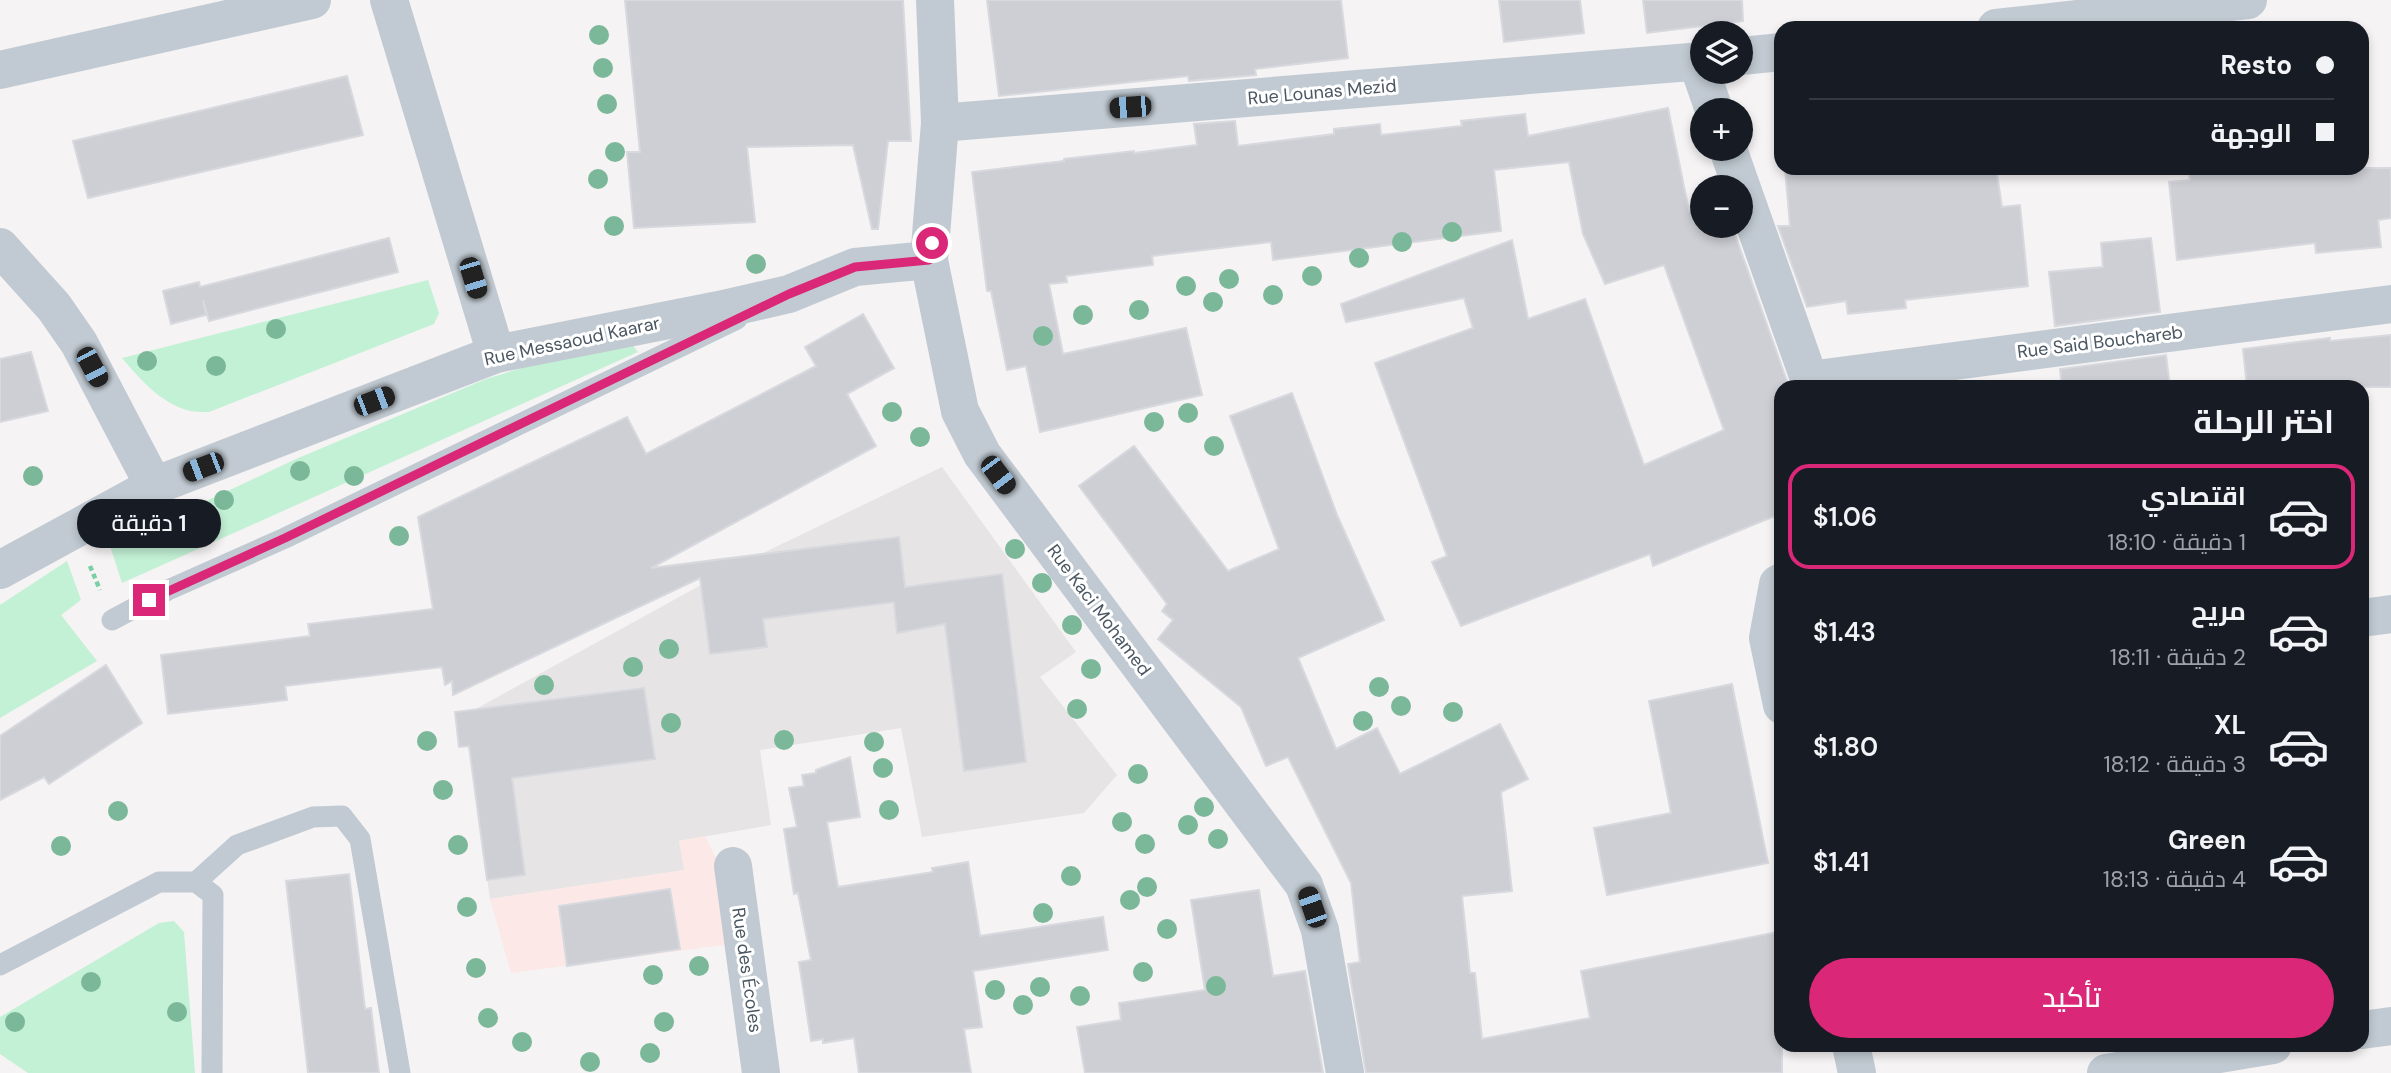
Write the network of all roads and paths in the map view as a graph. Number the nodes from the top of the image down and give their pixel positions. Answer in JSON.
{"nodes":[{"id":1,"x":313,"y":0,"type":"edge"},
{"id":2,"x":389,"y":0,"type":"edge"},
{"id":3,"x":935,"y":0,"type":"edge"},
{"id":4,"x":2248,"y":0,"type":"edge"},
{"id":5,"x":2059,"y":21,"type":"edge"},
{"id":6,"x":1774,"y":53,"type":"edge"},
{"id":7,"x":1753,"y":55,"type":"edge"},
{"id":8,"x":1690,"y":62,"type":"edge"},
{"id":9,"x":0,"y":70,"type":"edge"},
{"id":10,"x":940,"y":123,"type":"junction"},
{"id":11,"x":1732,"y":161,"type":"edge"},
{"id":12,"x":0,"y":247,"type":"edge"},
{"id":13,"x":929,"y":260,"type":"junction"},
{"id":14,"x":789,"y":294,"type":"junction"},
{"id":15,"x":2391,"y":304,"type":"edge"},
{"id":16,"x":496,"y":354,"type":"junction"},
{"id":17,"x":1809,"y":380,"type":"edge"},
{"id":18,"x":1832,"y":380,"type":"edge"},
{"id":19,"x":154,"y":486,"type":"junction"},
{"id":20,"x":75,"y":528,"type":"junction"},
{"id":21,"x":0,"y":570,"type":"edge"},
{"id":22,"x":1774,"y":606,"type":"edge"},
{"id":23,"x":2391,"y":614,"type":"edge"},
{"id":24,"x":2369,"y":617,"type":"edge"},
{"id":25,"x":112,"y":620,"type":"joint"},
{"id":26,"x":1774,"y":667,"type":"edge"},
{"id":27,"x":733,"y":866,"type":"dead end"},
{"id":28,"x":195,"y":883,"type":"junction"},
{"id":29,"x":0,"y":965,"type":"edge"},
{"id":30,"x":2391,"y":1026,"type":"edge"},
{"id":31,"x":2369,"y":1029,"type":"edge"},
{"id":32,"x":1852,"y":1052,"type":"edge"},
{"id":33,"x":2227,"y":1052,"type":"edge"},
{"id":34,"x":212,"y":1073,"type":"edge"},
{"id":35,"x":400,"y":1073,"type":"edge"},
{"id":36,"x":761,"y":1073,"type":"edge"},
{"id":37,"x":1345,"y":1073,"type":"edge"},
{"id":38,"x":1857,"y":1073,"type":"edge"},
{"id":39,"x":2106,"y":1073,"type":"edge"}],
"edges":[{"from":1,"to":9,"type":"street"},
{"from":2,"to":16,"type":"street"},
{"from":3,"to":10,"type":"street","name":"Rue Kaci Mohamed"},
{"from":4,"to":5,"type":"street"},
{"from":6,"to":7,"type":"street"},
{"from":8,"to":10,"type":"street","name":"Rue Lounas Mezid"},
{"from":10,"to":13,"type":"street","name":"Rue Kaci Mohamed"},
{"from":11,"to":17,"type":"street"},
{"from":12,"to":19,"type":"street"},
{"from":13,"to":14,"type":"street","name":"Rue Messaoud Kaarar"},
{"from":13,"to":37,"type":"street","name":"Rue Kaci Mohamed"},
{"from":14,"to":16,"type":"street","name":"Rue Messaoud Kaarar"},
{"from":14,"to":25,"type":"lane"},
{"from":15,"to":18,"type":"street","name":"Rue Said Bouchareb"},
{"from":16,"to":19,"type":"street","name":"Rue Messaoud Kaarar"},
{"from":19,"to":20,"type":"street","name":"Rue Messaoud Kaarar"},
{"from":20,"to":21,"type":"street","name":"Rue Messaoud Kaarar"},
{"from":20,"to":25,"type":"path"},
{"from":22,"to":26,"type":"street"},
{"from":23,"to":24,"type":"street"},
{"from":27,"to":36,"type":"street","name":"Rue des Écoles"},
{"from":28,"to":29,"type":"lane"},
{"from":28,"to":34,"type":"lane"},
{"from":28,"to":35,"type":"lane"},
{"from":30,"to":31,"type":"street"},
{"from":32,"to":38,"type":"street"},
{"from":33,"to":39,"type":"street"}]}
